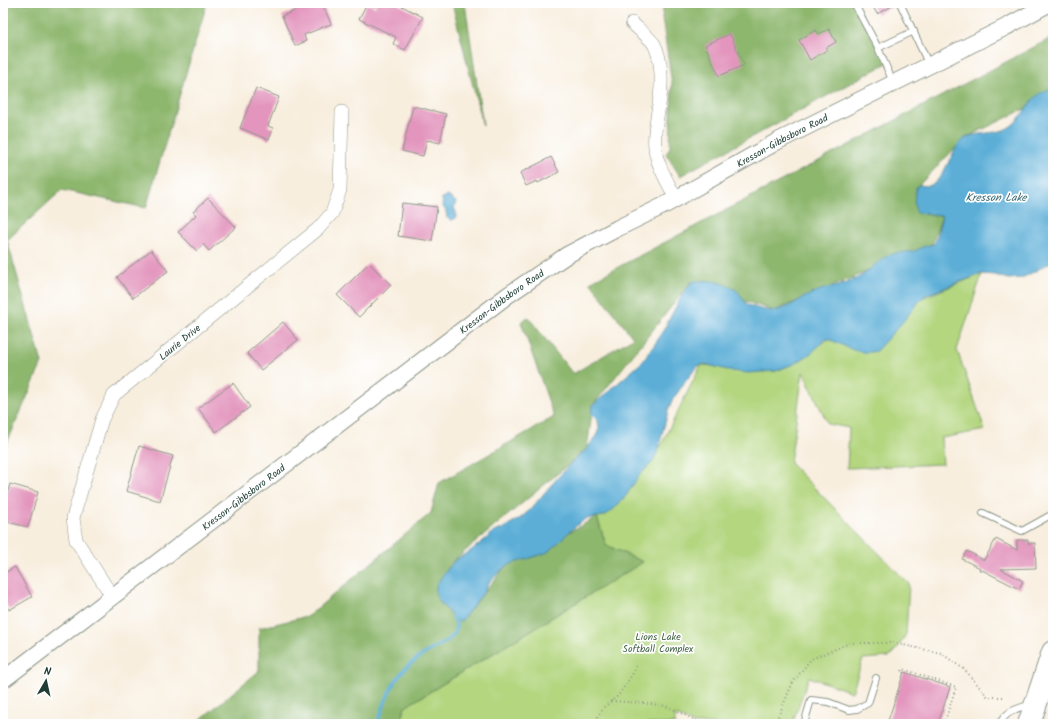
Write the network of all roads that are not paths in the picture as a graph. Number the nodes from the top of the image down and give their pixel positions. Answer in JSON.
{"nodes":[{"id":1,"x":854,"y":3,"type":"edge"},
{"id":2,"x":900,"y":3,"type":"edge"},
{"id":3,"x":1050,"y":3,"type":"edge"},
{"id":4,"x":632,"y":23,"type":"dead end"},
{"id":5,"x":914,"y":31,"type":"junction"},
{"id":6,"x":878,"y":48,"type":"junction"},
{"id":7,"x":929,"y":65,"type":"junction"},
{"id":8,"x":893,"y":83,"type":"junction"},
{"id":9,"x":342,"y":112,"type":"dead end"},
{"id":10,"x":676,"y":199,"type":"junction"},
{"id":11,"x":983,"y":513,"type":"dead end"},
{"id":12,"x":1053,"y":515,"type":"edge"},
{"id":13,"x":112,"y":596,"type":"junction"},
{"id":14,"x":1053,"y":652,"type":"edge"},
{"id":15,"x":876,"y":678,"type":"dead end"},
{"id":16,"x":3,"y":680,"type":"edge"},
{"id":17,"x":1036,"y":702,"type":"junction"},
{"id":18,"x":804,"y":724,"type":"edge"},
{"id":19,"x":999,"y":724,"type":"edge"},
{"id":20,"x":1029,"y":724,"type":"edge"}],
"edges":[{"from":1,"to":6,"type":"lane"},
{"from":2,"to":5,"type":"lane"},
{"from":3,"to":7,"type":"street","name":"Kresson-Gibbsboro Road"},
{"from":4,"to":10,"type":"street"},
{"from":5,"to":6,"type":"lane"},
{"from":5,"to":7,"type":"lane"},
{"from":6,"to":8,"type":"lane"},
{"from":7,"to":8,"type":"street","name":"Kresson-Gibbsboro Road"},
{"from":8,"to":10,"type":"street","name":"Kresson-Gibbsboro Road"},
{"from":9,"to":13,"type":"street","name":"Laurie Drive"},
{"from":10,"to":13,"type":"street","name":"Kresson-Gibbsboro Road"},
{"from":11,"to":12,"type":"lane"},
{"from":13,"to":16,"type":"street","name":"Kresson-Gibbsboro Road"},
{"from":14,"to":17,"type":"highway"},
{"from":15,"to":18,"type":"lane"},
{"from":17,"to":19,"type":"lane"},
{"from":17,"to":20,"type":"highway"}]}
